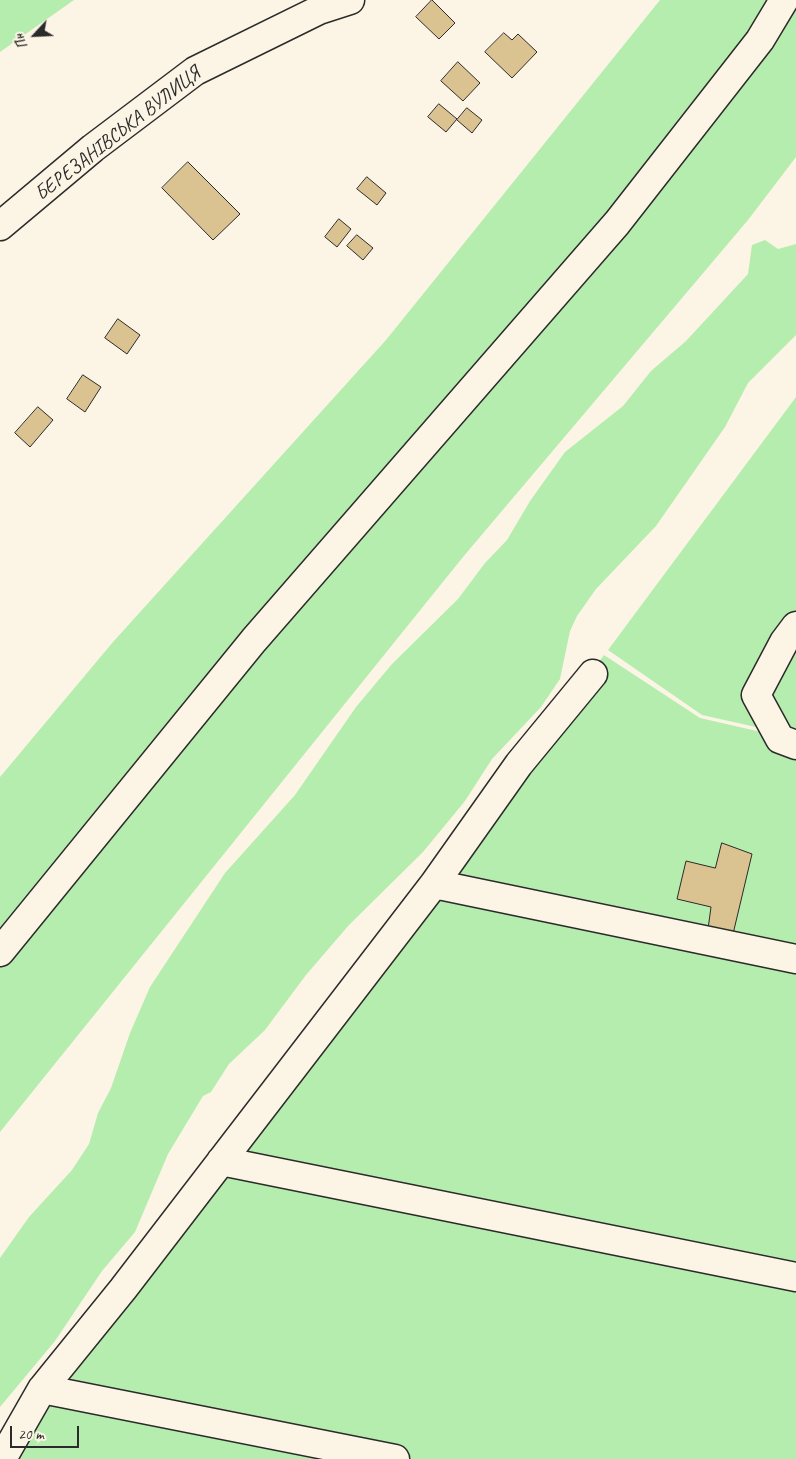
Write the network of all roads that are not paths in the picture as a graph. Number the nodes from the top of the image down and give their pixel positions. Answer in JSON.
{"nodes":[{"id":1,"x":350,"y":0,"type":"edge"},
{"id":2,"x":784,"y":0,"type":"edge"},
{"id":3,"x":0,"y":226,"type":"edge"},
{"id":4,"x":796,"y":626,"type":"edge"},
{"id":5,"x":593,"y":674,"type":"dead end"},
{"id":6,"x":796,"y":744,"type":"edge"},
{"id":7,"x":434,"y":884,"type":"junction"},
{"id":8,"x":0,"y":952,"type":"edge"},
{"id":9,"x":796,"y":959,"type":"edge"},
{"id":10,"x":221,"y":1161,"type":"junction"},
{"id":11,"x":796,"y":1277,"type":"edge"},
{"id":12,"x":42,"y":1389,"type":"junction"},
{"id":13,"x":2,"y":1459,"type":"edge"},
{"id":14,"x":395,"y":1459,"type":"edge"}],
"edges":[{"from":1,"to":3,"type":"lane","name":"БЕРЕЗАНІВСЬКА ВУЛИЦЯ"},
{"from":2,"to":8,"type":"lane"},
{"from":4,"to":6,"type":"lane"},
{"from":5,"to":7,"type":"lane"},
{"from":7,"to":9,"type":"lane"},
{"from":7,"to":10,"type":"lane"},
{"from":10,"to":11,"type":"lane"},
{"from":10,"to":12,"type":"lane"},
{"from":12,"to":13,"type":"lane"},
{"from":12,"to":14,"type":"lane"}]}
